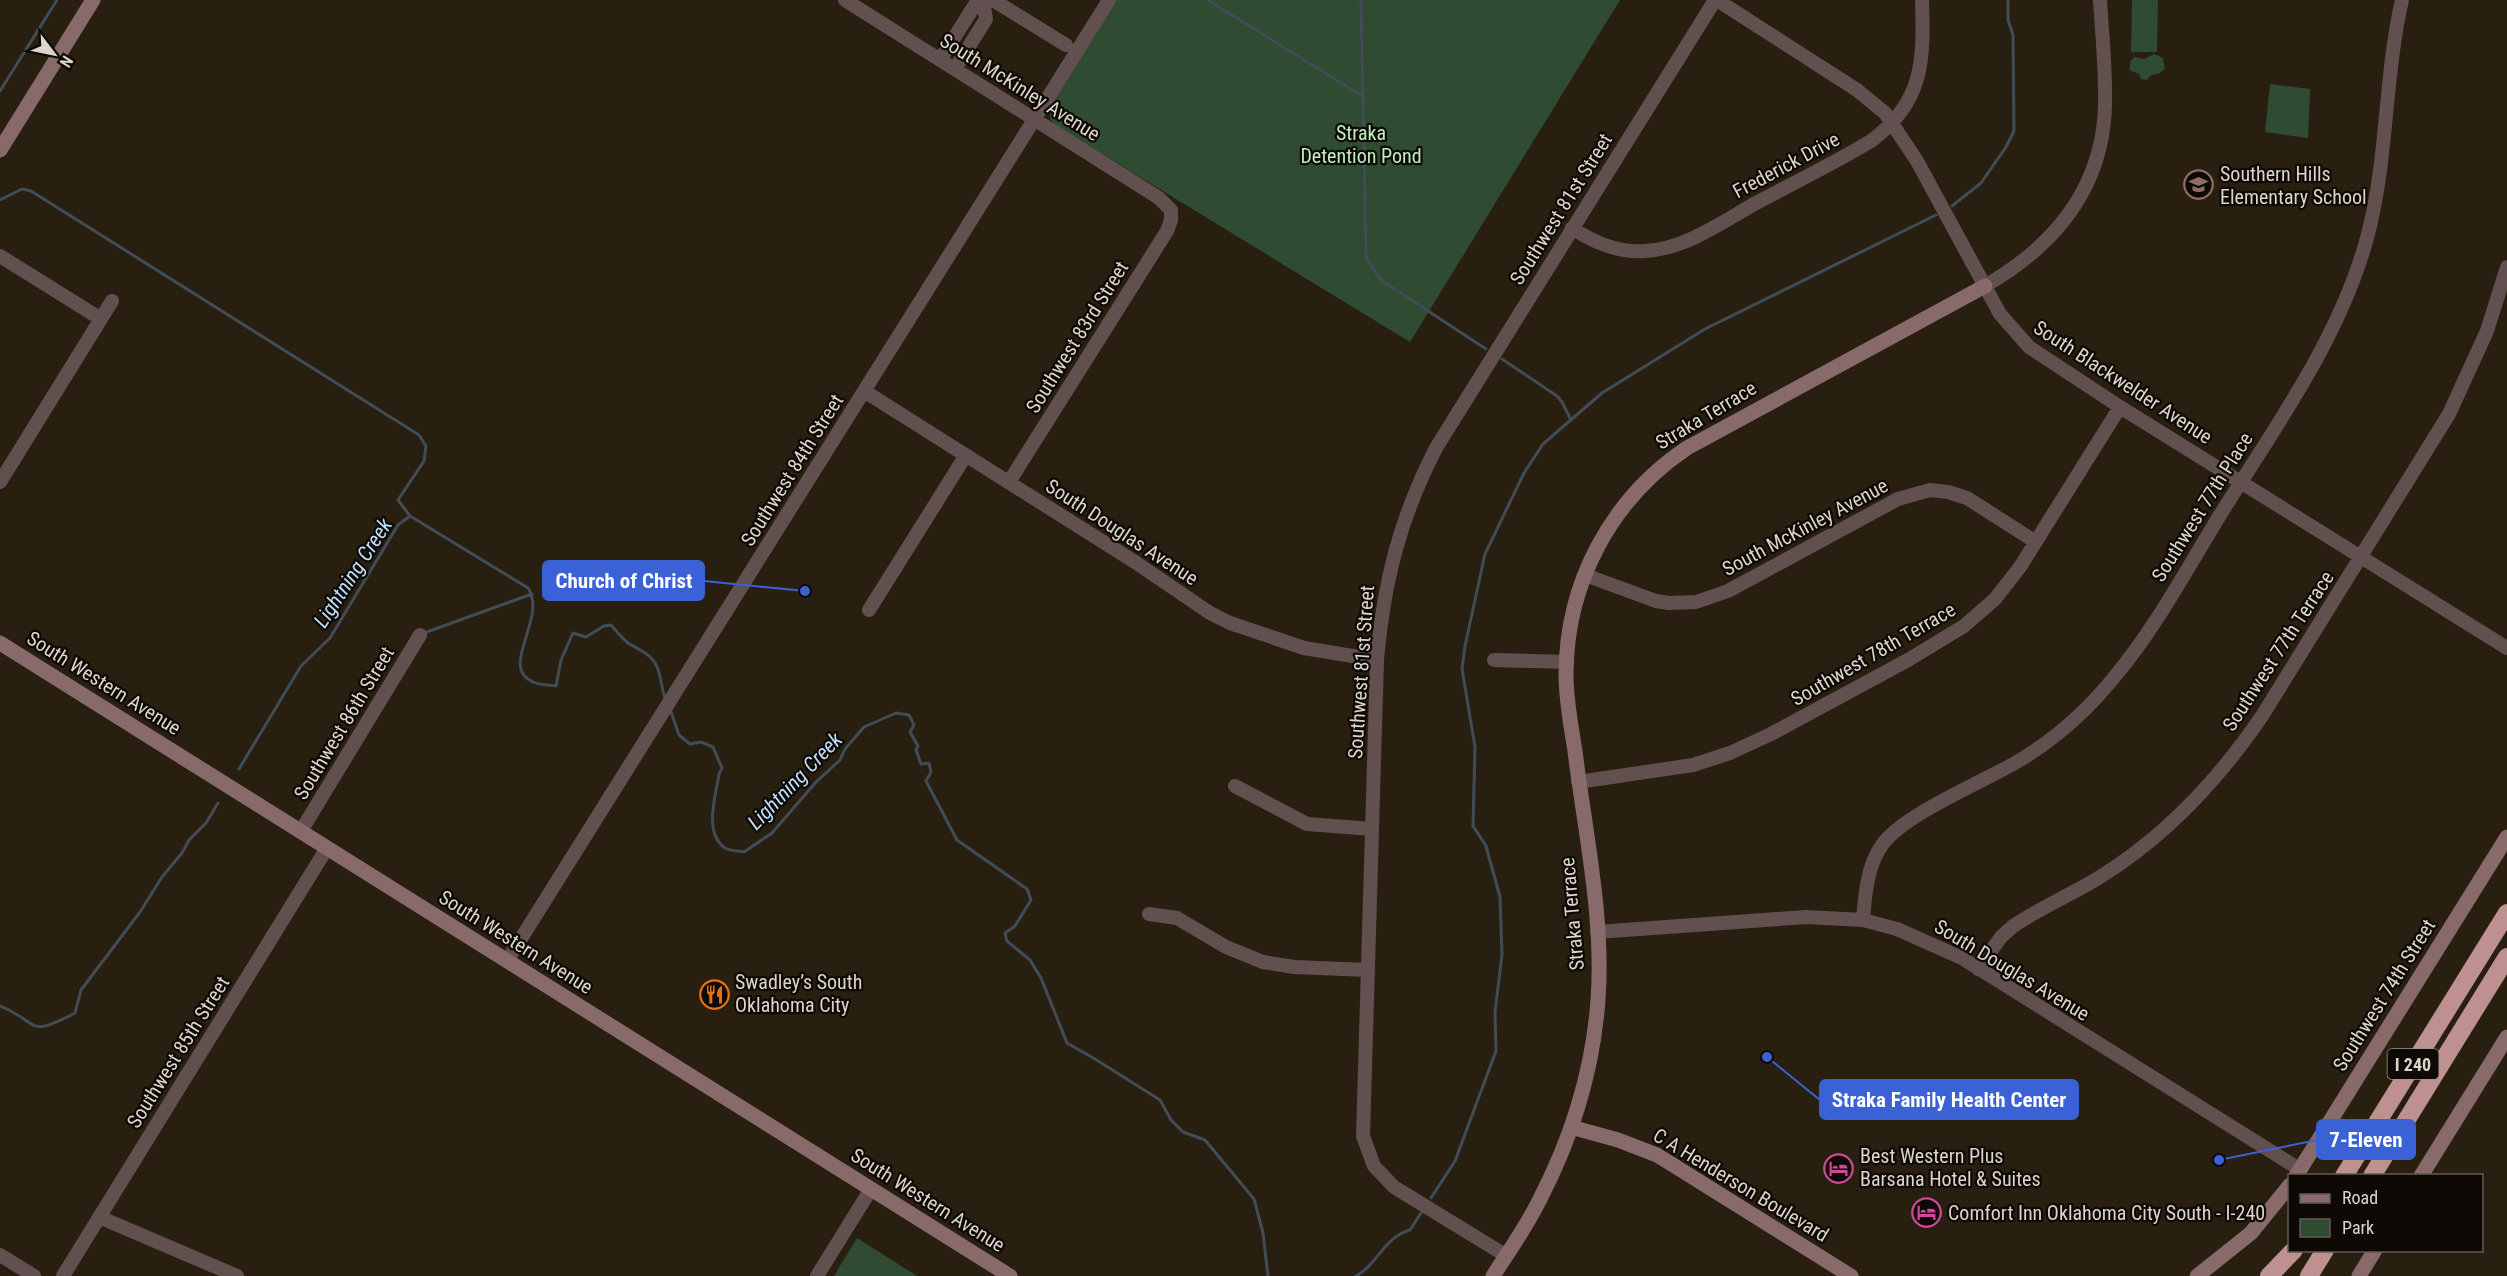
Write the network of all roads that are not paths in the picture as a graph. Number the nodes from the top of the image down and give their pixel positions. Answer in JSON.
{"nodes":[{"id":1,"x":93,"y":0,"type":"edge"},
{"id":2,"x":845,"y":0,"type":"edge"},
{"id":3,"x":978,"y":0,"type":"edge"},
{"id":4,"x":983,"y":0,"type":"edge"},
{"id":5,"x":993,"y":0,"type":"edge"},
{"id":6,"x":1108,"y":0,"type":"edge"},
{"id":7,"x":1716,"y":0,"type":"edge"},
{"id":8,"x":1922,"y":0,"type":"edge"},
{"id":9,"x":2100,"y":0,"type":"edge"},
{"id":10,"x":2402,"y":0,"type":"edge"},
{"id":11,"x":1066,"y":45,"type":"dead end"},
{"id":12,"x":940,"y":60,"type":"junction"},
{"id":13,"x":955,"y":69,"type":"junction"},
{"id":14,"x":1035,"y":119,"type":"junction"},
{"id":15,"x":1892,"y":122,"type":"junction"},
{"id":16,"x":0,"y":150,"type":"edge"},
{"id":17,"x":1171,"y":210,"type":"joint"},
{"id":18,"x":1572,"y":228,"type":"junction"},
{"id":19,"x":0,"y":256,"type":"edge"},
{"id":20,"x":2507,"y":267,"type":"edge"},
{"id":21,"x":1985,"y":286,"type":"junction"},
{"id":22,"x":112,"y":301,"type":"dead end"},
{"id":23,"x":101,"y":319,"type":"junction"},
{"id":24,"x":864,"y":392,"type":"junction"},
{"id":25,"x":2120,"y":407,"type":"junction"},
{"id":26,"x":966,"y":455,"type":"junction"},
{"id":27,"x":0,"y":482,"type":"edge"},
{"id":28,"x":1009,"y":482,"type":"junction"},
{"id":29,"x":2241,"y":482,"type":"junction"},
{"id":30,"x":2036,"y":542,"type":"junction"},
{"id":31,"x":2361,"y":556,"type":"junction"},
{"id":32,"x":1585,"y":575,"type":"junction"},
{"id":33,"x":869,"y":610,"type":"dead end"},
{"id":34,"x":420,"y":635,"type":"dead end"},
{"id":35,"x":0,"y":643,"type":"edge"},
{"id":36,"x":2507,"y":648,"type":"edge"},
{"id":37,"x":1377,"y":660,"type":"junction"},
{"id":38,"x":1494,"y":660,"type":"dead end"},
{"id":39,"x":1567,"y":662,"type":"junction"},
{"id":40,"x":1578,"y":782,"type":"junction"},
{"id":41,"x":1235,"y":786,"type":"dead end"},
{"id":42,"x":1372,"y":829,"type":"junction"},
{"id":43,"x":301,"y":831,"type":"junction"},
{"id":44,"x":2507,"y":837,"type":"edge"},
{"id":45,"x":327,"y":848,"type":"junction"},
{"id":46,"x":2507,"y":913,"type":"edge"},
{"id":47,"x":1149,"y":914,"type":"dead end"},
{"id":48,"x":1863,"y":920,"type":"junction"},
{"id":49,"x":1598,"y":932,"type":"junction"},
{"id":50,"x":2507,"y":957,"type":"edge"},
{"id":51,"x":507,"y":961,"type":"junction"},
{"id":52,"x":1978,"y":969,"type":"junction"},
{"id":53,"x":1368,"y":970,"type":"junction"},
{"id":54,"x":2507,"y":1036,"type":"edge"},
{"id":55,"x":1571,"y":1127,"type":"junction"},
{"id":56,"x":2298,"y":1172,"type":"edge"},
{"id":57,"x":2345,"y":1174,"type":"edge"},
{"id":58,"x":2373,"y":1174,"type":"edge"},
{"id":59,"x":2422,"y":1174,"type":"edge"},
{"id":60,"x":2288,"y":1186,"type":"edge"},
{"id":61,"x":871,"y":1189,"type":"junction"},
{"id":62,"x":99,"y":1217,"type":"junction"},
{"id":63,"x":2294,"y":1252,"type":"edge"},
{"id":64,"x":2294,"y":1252,"type":"edge"},
{"id":65,"x":2324,"y":1252,"type":"edge"},
{"id":66,"x":2374,"y":1252,"type":"edge"},
{"id":67,"x":0,"y":1255,"type":"edge"},
{"id":68,"x":1505,"y":1256,"type":"junction"},
{"id":69,"x":34,"y":1276,"type":"edge"},
{"id":70,"x":63,"y":1276,"type":"edge"},
{"id":71,"x":237,"y":1276,"type":"edge"},
{"id":72,"x":816,"y":1276,"type":"edge"},
{"id":73,"x":1010,"y":1276,"type":"edge"},
{"id":74,"x":1492,"y":1276,"type":"edge"},
{"id":75,"x":1851,"y":1276,"type":"edge"},
{"id":76,"x":2197,"y":1276,"type":"edge"},
{"id":77,"x":2269,"y":1276,"type":"edge"},
{"id":78,"x":2281,"y":1276,"type":"edge"},
{"id":79,"x":2309,"y":1276,"type":"edge"},
{"id":80,"x":2358,"y":1276,"type":"edge"}],
"edges":[{"from":1,"to":16,"type":"main road"},
{"from":2,"to":12,"type":"street","name":"South McKinley Avenue"},
{"from":3,"to":12,"type":"street"},
{"from":4,"to":13,"type":"street"},
{"from":5,"to":11,"type":"street"},
{"from":6,"to":14,"type":"street","name":"Southwest 84th Street"},
{"from":7,"to":15,"type":"street","name":"South Blackwelder Avenue"},
{"from":7,"to":18,"type":"street","name":"Southwest 81st Street"},
{"from":8,"to":15,"type":"street","name":"Frederick Drive"},
{"from":9,"to":21,"type":"street","name":"Straka Terrace"},
{"from":10,"to":29,"type":"street","name":"Southwest 77th Place"},
{"from":12,"to":13,"type":"street","name":"South McKinley Avenue"},
{"from":13,"to":14,"type":"street","name":"South McKinley Avenue"},
{"from":14,"to":17,"type":"street","name":"South McKinley Avenue"},
{"from":14,"to":24,"type":"street","name":"Southwest 84th Street"},
{"from":15,"to":18,"type":"street","name":"Frederick Drive"},
{"from":15,"to":21,"type":"street","name":"South Blackwelder Avenue"},
{"from":17,"to":28,"type":"street","name":"Southwest 83rd Street"},
{"from":18,"to":37,"type":"street","name":"Southwest 81st Street"},
{"from":19,"to":23,"type":"street"},
{"from":20,"to":31,"type":"street","name":"Southwest 77th Terrace"},
{"from":21,"to":25,"type":"street","name":"South Blackwelder Avenue"},
{"from":21,"to":32,"type":"main road","name":"Straka Terrace"},
{"from":22,"to":23,"type":"street"},
{"from":23,"to":27,"type":"street"},
{"from":24,"to":26,"type":"street","name":"South Douglas Avenue"},
{"from":24,"to":51,"type":"street","name":"Southwest 84th Street"},
{"from":25,"to":29,"type":"street","name":"South Blackwelder Avenue"},
{"from":25,"to":30,"type":"street","name":"Southwest 78th Terrace"},
{"from":26,"to":28,"type":"street","name":"South Douglas Avenue"},
{"from":26,"to":33,"type":"street"},
{"from":28,"to":37,"type":"street","name":"South Douglas Avenue"},
{"from":29,"to":31,"type":"street","name":"South Blackwelder Avenue"},
{"from":29,"to":48,"type":"street","name":"Southwest 77th Place"},
{"from":30,"to":32,"type":"street","name":"South McKinley Avenue"},
{"from":30,"to":40,"type":"street","name":"Southwest 78th Terrace"},
{"from":31,"to":36,"type":"street","name":"South Blackwelder Avenue"},
{"from":31,"to":52,"type":"street","name":"Southwest 77th Terrace"},
{"from":32,"to":39,"type":"main road","name":"Straka Terrace"},
{"from":34,"to":43,"type":"street","name":"Southwest 86th Street"},
{"from":35,"to":43,"type":"main road","name":"South Western Avenue"},
{"from":37,"to":42,"type":"street","name":"Southwest 81st Street"},
{"from":38,"to":39,"type":"street"},
{"from":39,"to":40,"type":"main road","name":"Straka Terrace"},
{"from":40,"to":49,"type":"main road","name":"Straka Terrace"},
{"from":41,"to":42,"type":"street"},
{"from":42,"to":53,"type":"street","name":"Southwest 81st Street"},
{"from":43,"to":45,"type":"main road","name":"South Western Avenue"},
{"from":44,"to":56,"type":"main road","name":"Southwest 74th Street"},
{"from":45,"to":51,"type":"main road","name":"South Western Avenue"},
{"from":45,"to":62,"type":"street","name":"Southwest 85th Street"},
{"from":46,"to":57,"type":"highway","number":"I 240"},
{"from":47,"to":53,"type":"street"},
{"from":48,"to":49,"type":"street","name":"South Douglas Avenue"},
{"from":48,"to":52,"type":"street","name":"South Douglas Avenue"},
{"from":49,"to":55,"type":"main road","name":"Straka Terrace"},
{"from":50,"to":58,"type":"highway","number":"I 240"},
{"from":51,"to":61,"type":"main road","name":"South Western Avenue"},
{"from":52,"to":56,"type":"street","name":"South Douglas Avenue"},
{"from":53,"to":68,"type":"street","name":"Southwest 81st Street"},
{"from":54,"to":59,"type":"main road"},
{"from":55,"to":68,"type":"main road","name":"Straka Terrace"},
{"from":55,"to":75,"type":"main road","name":"C A Henderson Boulevard"},
{"from":60,"to":76,"type":"main road"},
{"from":61,"to":72,"type":"street"},
{"from":61,"to":73,"type":"main road","name":"South Western Avenue"},
{"from":62,"to":70,"type":"street","name":"Southwest 85th Street"},
{"from":62,"to":71,"type":"street"},
{"from":63,"to":77,"type":"highway"},
{"from":64,"to":78,"type":"highway"},
{"from":65,"to":79,"type":"highway"},
{"from":66,"to":80,"type":"main road"},
{"from":67,"to":69,"type":"street"},
{"from":68,"to":74,"type":"main road","name":"Straka Terrace"}]}
